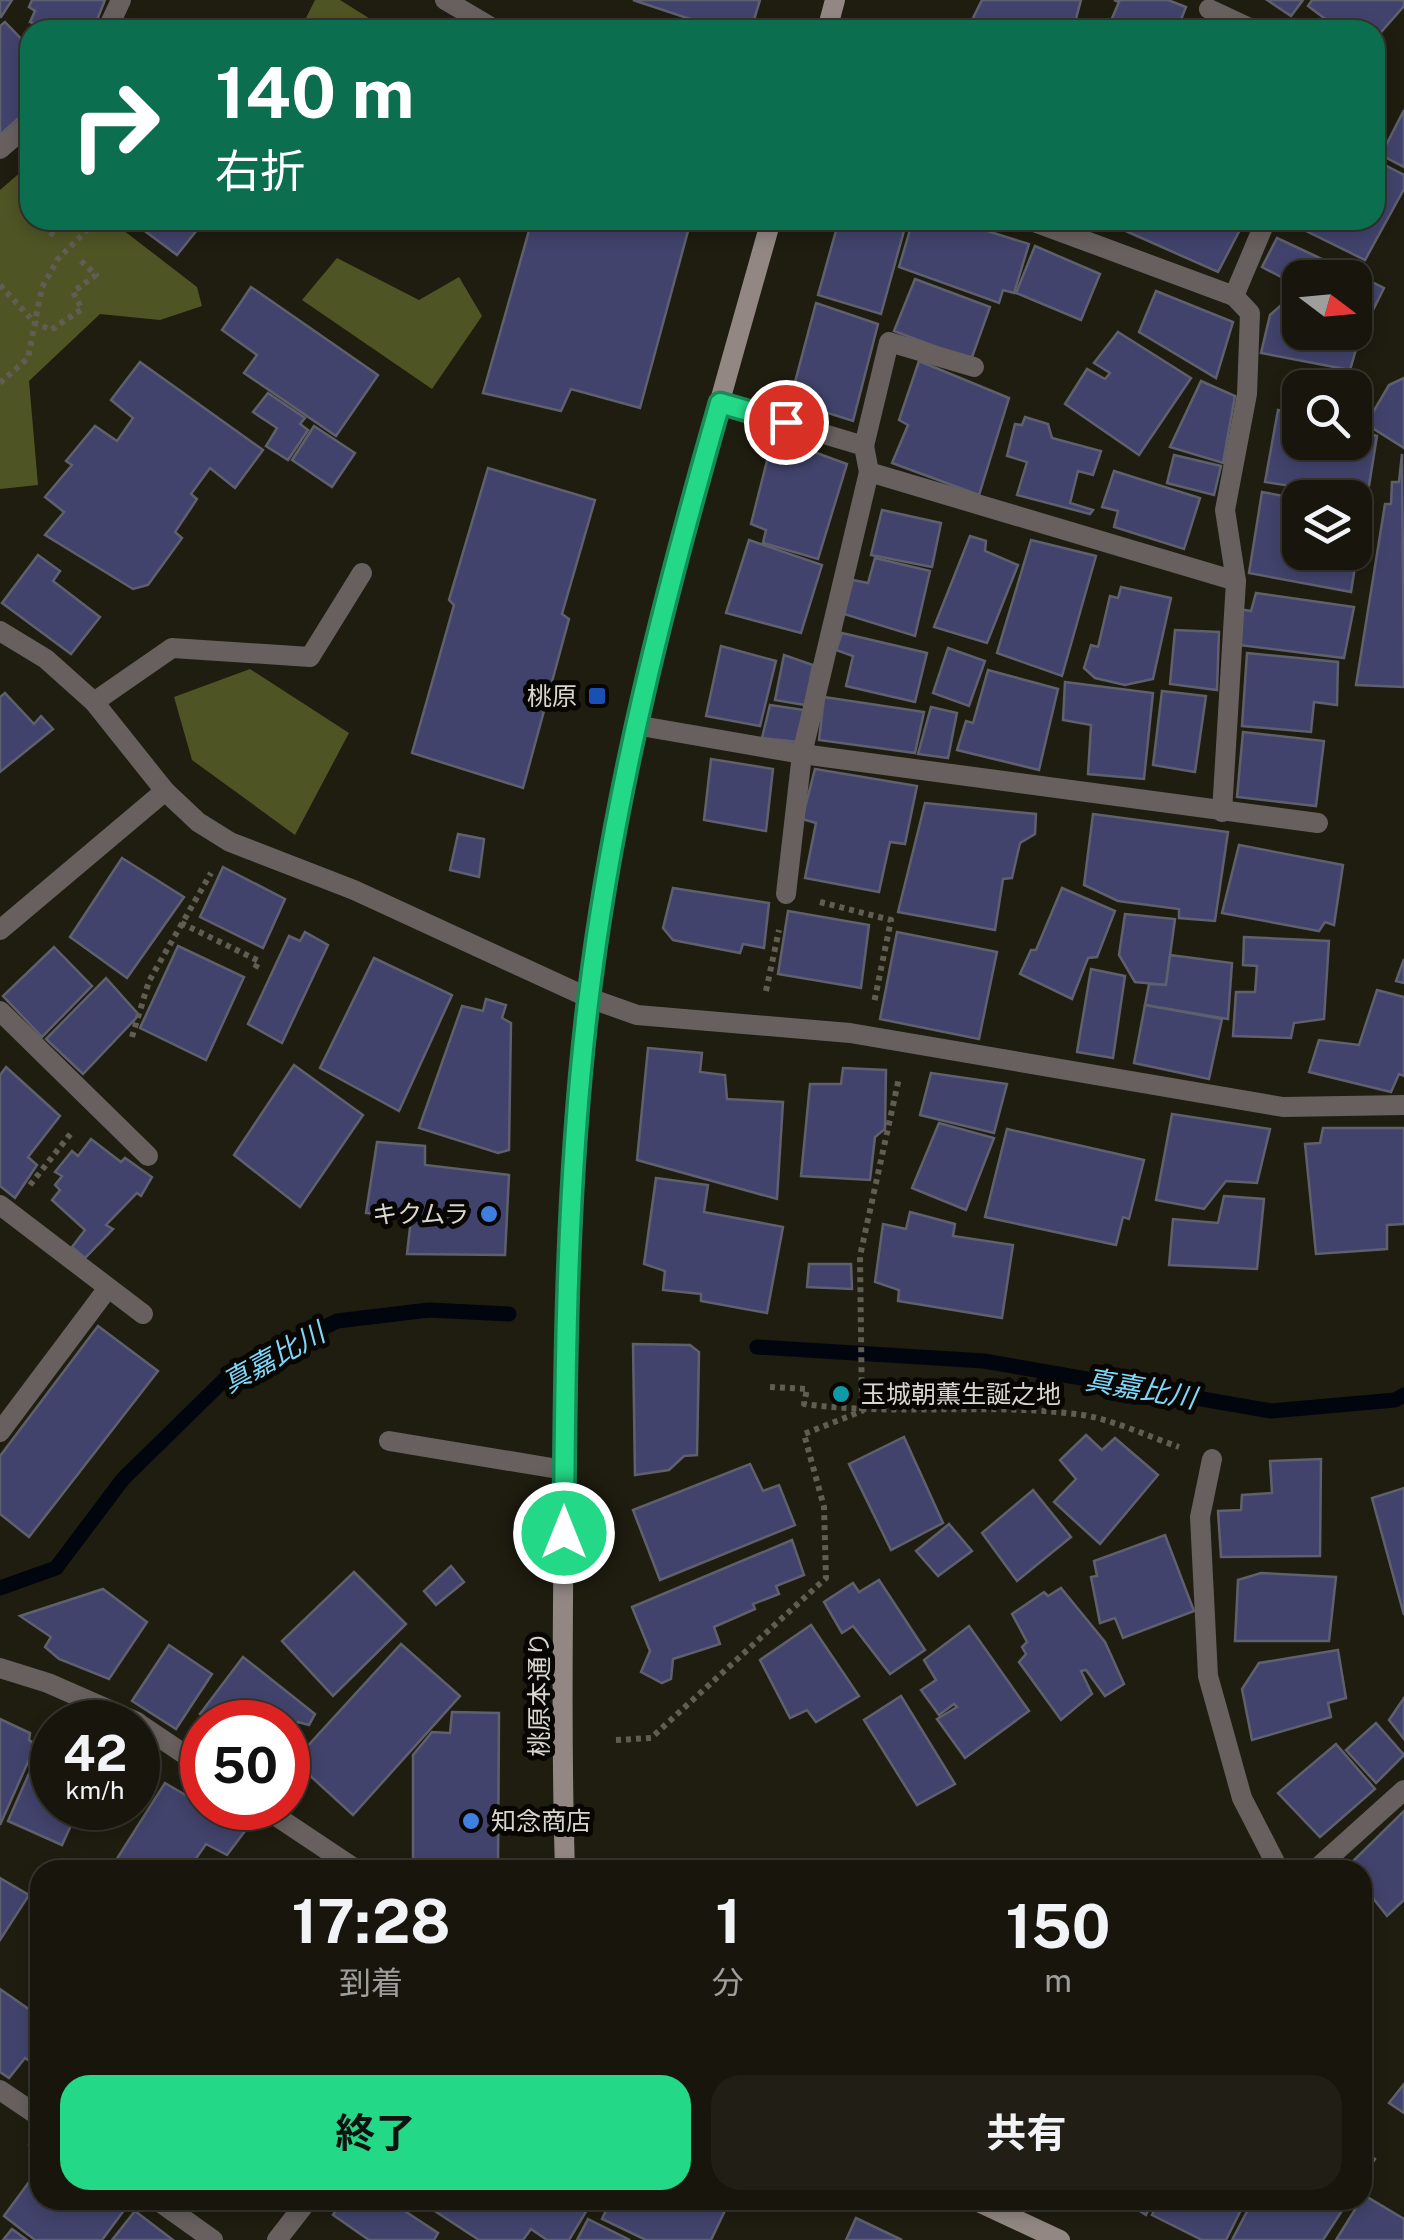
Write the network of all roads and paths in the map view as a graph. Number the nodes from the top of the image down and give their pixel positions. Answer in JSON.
{"nodes":[{"id":1,"x":446,"y":0,"type":"edge"},
{"id":2,"x":1209,"y":9,"type":"dead end"},
{"id":3,"x":479,"y":20,"type":"edge"},
{"id":4,"x":1233,"y":20,"type":"edge"},
{"id":5,"x":20,"y":131,"type":"edge"},
{"id":6,"x":0,"y":148,"type":"edge"},
{"id":7,"x":47,"y":230,"type":"edge"},
{"id":8,"x":87,"y":230,"type":"edge"},
{"id":9,"x":768,"y":230,"type":"edge"},
{"id":10,"x":1056,"y":230,"type":"edge"},
{"id":11,"x":1262,"y":230,"type":"edge"},
{"id":12,"x":56,"y":237,"type":"dead end"},
{"id":13,"x":80,"y":260,"type":"dead end"},
{"id":14,"x":0,"y":285,"type":"edge"},
{"id":15,"x":1234,"y":296,"type":"junction"},
{"id":16,"x":35,"y":323,"type":"junction"},
{"id":17,"x":974,"y":367,"type":"dead end"},
{"id":18,"x":0,"y":382,"type":"edge"},
{"id":19,"x":720,"y":403,"type":"junction"},
{"id":20,"x":864,"y":446,"type":"junction"},
{"id":21,"x":869,"y":472,"type":"junction"},
{"id":22,"x":362,"y":572,"type":"dead end"},
{"id":23,"x":1236,"y":581,"type":"junction"},
{"id":24,"x":0,"y":630,"type":"edge"},
{"id":25,"x":94,"y":702,"type":"junction"},
{"id":26,"x":635,"y":725,"type":"junction"},
{"id":27,"x":802,"y":754,"type":"junction"},
{"id":28,"x":165,"y":790,"type":"junction"},
{"id":29,"x":1222,"y":812,"type":"junction"},
{"id":30,"x":1318,"y":822,"type":"dead end"},
{"id":31,"x":230,"y":842,"type":"junction"},
{"id":32,"x":786,"y":894,"type":"junction"},
{"id":33,"x":181,"y":922,"type":"junction"},
{"id":34,"x":0,"y":930,"type":"edge"},
{"id":35,"x":253,"y":972,"type":"dead end"},
{"id":36,"x":588,"y":998,"type":"junction"},
{"id":37,"x":0,"y":1011,"type":"edge"},
{"id":38,"x":758,"y":1027,"type":"junction"},
{"id":39,"x":868,"y":1036,"type":"junction"},
{"id":40,"x":132,"y":1037,"type":"dead end"},
{"id":41,"x":906,"y":1042,"type":"junction"},
{"id":42,"x":95,"y":1104,"type":"junction"},
{"id":43,"x":1404,"y":1106,"type":"edge"},
{"id":44,"x":148,"y":1156,"type":"dead end"},
{"id":45,"x":4,"y":1208,"type":"edge"},
{"id":46,"x":108,"y":1288,"type":"junction"},
{"id":47,"x":143,"y":1314,"type":"dead end"},
{"id":48,"x":770,"y":1387,"type":"dead end"},
{"id":49,"x":862,"y":1411,"type":"junction"},
{"id":50,"x":0,"y":1432,"type":"edge"},
{"id":51,"x":389,"y":1440,"type":"dead end"},
{"id":52,"x":1212,"y":1459,"type":"joint"},
{"id":53,"x":564,"y":1470,"type":"junction"},
{"id":54,"x":0,"y":1668,"type":"edge"},
{"id":55,"x":88,"y":1700,"type":"edge"},
{"id":56,"x":616,"y":1740,"type":"dead end"},
{"id":57,"x":1404,"y":1790,"type":"edge"},
{"id":58,"x":297,"y":1830,"type":"edge"},
{"id":59,"x":342,"y":1860,"type":"edge"},
{"id":60,"x":565,"y":1860,"type":"edge"},
{"id":61,"x":1274,"y":1860,"type":"edge"},
{"id":62,"x":1326,"y":1860,"type":"edge"},
{"id":63,"x":0,"y":2090,"type":"edge"},
{"id":64,"x":30,"y":2110,"type":"edge"},
{"id":65,"x":171,"y":2210,"type":"edge"},
{"id":66,"x":300,"y":2210,"type":"edge"},
{"id":67,"x":996,"y":2210,"type":"edge"},
{"id":68,"x":213,"y":2240,"type":"edge"},
{"id":69,"x":277,"y":2240,"type":"edge"},
{"id":70,"x":1060,"y":2240,"type":"edge"}],
"edges":[{"from":1,"to":3,"type":"street"},
{"from":2,"to":4,"type":"street"},
{"from":5,"to":6,"type":"street"},
{"from":7,"to":12,"type":"path"},
{"from":8,"to":16,"type":"path"},
{"from":9,"to":19,"type":"main road","name":"桃原本通り"},
{"from":10,"to":15,"type":"street"},
{"from":11,"to":15,"type":"street"},
{"from":13,"to":16,"type":"path"},
{"from":14,"to":16,"type":"path"},
{"from":15,"to":23,"type":"street"},
{"from":16,"to":18,"type":"path"},
{"from":17,"to":20,"type":"street"},
{"from":19,"to":20,"type":"street"},
{"from":19,"to":26,"type":"main road","name":"桃原本通り"},
{"from":20,"to":21,"type":"street"},
{"from":21,"to":23,"type":"street"},
{"from":21,"to":27,"type":"street"},
{"from":22,"to":25,"type":"street"},
{"from":23,"to":29,"type":"street"},
{"from":24,"to":25,"type":"street"},
{"from":25,"to":28,"type":"street"},
{"from":26,"to":27,"type":"street"},
{"from":26,"to":36,"type":"main road","name":"桃原本通り"},
{"from":27,"to":29,"type":"street"},
{"from":27,"to":32,"type":"street"},
{"from":28,"to":31,"type":"street"},
{"from":28,"to":34,"type":"street"},
{"from":29,"to":30,"type":"street"},
{"from":31,"to":33,"type":"path"},
{"from":31,"to":36,"type":"street"},
{"from":32,"to":38,"type":"path"},
{"from":32,"to":39,"type":"path"},
{"from":33,"to":35,"type":"path"},
{"from":33,"to":40,"type":"path"},
{"from":36,"to":38,"type":"street"},
{"from":36,"to":53,"type":"main road","name":"桃原本通り"},
{"from":37,"to":42,"type":"street"},
{"from":38,"to":39,"type":"street"},
{"from":39,"to":41,"type":"street"},
{"from":41,"to":43,"type":"street"},
{"from":41,"to":49,"type":"path"},
{"from":42,"to":44,"type":"street"},
{"from":42,"to":45,"type":"path"},
{"from":45,"to":46,"type":"street"},
{"from":46,"to":47,"type":"street"},
{"from":46,"to":50,"type":"street"},
{"from":48,"to":49,"type":"path"},
{"from":49,"to":52,"type":"path"},
{"from":49,"to":56,"type":"path"},
{"from":51,"to":53,"type":"street"},
{"from":52,"to":61,"type":"street"},
{"from":53,"to":60,"type":"main road","name":"桃原本通り"},
{"from":54,"to":55,"type":"street"},
{"from":57,"to":62,"type":"street"},
{"from":58,"to":59,"type":"street"},
{"from":63,"to":64,"type":"street"},
{"from":65,"to":68,"type":"street"},
{"from":66,"to":69,"type":"street"},
{"from":67,"to":70,"type":"main road"}]}
